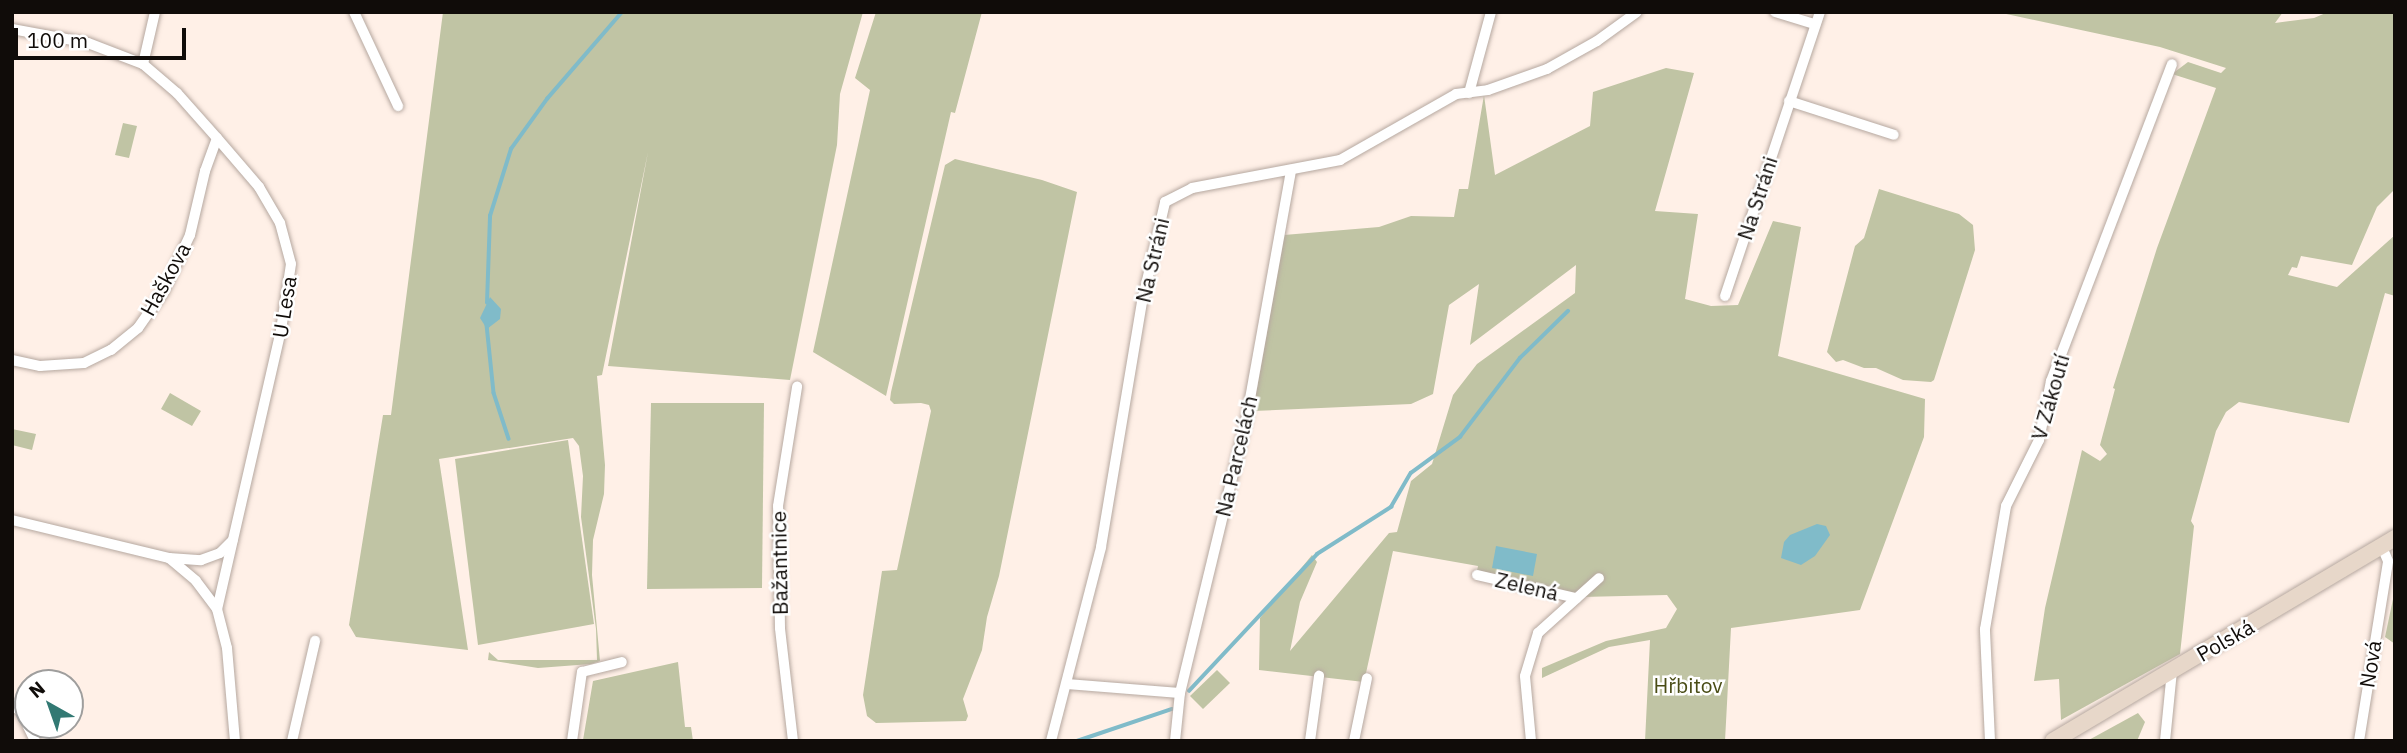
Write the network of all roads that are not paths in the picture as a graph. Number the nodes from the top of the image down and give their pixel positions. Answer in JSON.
{"nodes":[{"id":1,"x":155,"y":12,"type":"edge"},
{"id":2,"x":354,"y":12,"type":"edge"},
{"id":3,"x":1491,"y":12,"type":"edge"},
{"id":4,"x":1637,"y":12,"type":"edge"},
{"id":5,"x":1775,"y":12,"type":"edge"},
{"id":6,"x":1820,"y":12,"type":"edge"},
{"id":7,"x":1814,"y":24,"type":"junction"},
{"id":8,"x":12,"y":29,"type":"edge"},
{"id":9,"x":143,"y":64,"type":"junction"},
{"id":10,"x":2172,"y":64,"type":"dead end"},
{"id":11,"x":1469,"y":93,"type":"junction"},
{"id":12,"x":1789,"y":100,"type":"junction"},
{"id":13,"x":398,"y":106,"type":"dead end"},
{"id":14,"x":1894,"y":135,"type":"dead end"},
{"id":15,"x":217,"y":138,"type":"junction"},
{"id":16,"x":1292,"y":170,"type":"junction"},
{"id":17,"x":1725,"y":296,"type":"dead end"},
{"id":18,"x":12,"y":360,"type":"edge"},
{"id":19,"x":797,"y":387,"type":"dead end"},
{"id":20,"x":12,"y":520,"type":"edge"},
{"id":21,"x":234,"y":539,"type":"junction"},
{"id":22,"x":2388,"y":543,"type":"edge"},
{"id":23,"x":169,"y":558,"type":"junction"},
{"id":24,"x":1477,"y":575,"type":"dead end"},
{"id":25,"x":1599,"y":579,"type":"dead end"},
{"id":26,"x":1576,"y":598,"type":"junction"},
{"id":27,"x":217,"y":608,"type":"junction"},
{"id":28,"x":315,"y":641,"type":"dead end"},
{"id":29,"x":622,"y":662,"type":"dead end"},
{"id":30,"x":2172,"y":671,"type":"junction"},
{"id":31,"x":1319,"y":676,"type":"dead end"},
{"id":32,"x":1367,"y":678,"type":"dead end"},
{"id":33,"x":1067,"y":684,"type":"junction"},
{"id":34,"x":1181,"y":693,"type":"junction"},
{"id":35,"x":12,"y":705,"type":"edge"},
{"id":36,"x":34,"y":741,"type":"edge"},
{"id":37,"x":235,"y":741,"type":"edge"},
{"id":38,"x":292,"y":741,"type":"edge"},
{"id":39,"x":572,"y":741,"type":"edge"},
{"id":40,"x":793,"y":741,"type":"edge"},
{"id":41,"x":1052,"y":741,"type":"edge"},
{"id":42,"x":1175,"y":741,"type":"edge"},
{"id":43,"x":1310,"y":741,"type":"edge"},
{"id":44,"x":1354,"y":741,"type":"edge"},
{"id":45,"x":1531,"y":741,"type":"edge"},
{"id":46,"x":1990,"y":741,"type":"edge"},
{"id":47,"x":2053,"y":741,"type":"edge"},
{"id":48,"x":2165,"y":741,"type":"edge"},
{"id":49,"x":2359,"y":741,"type":"edge"}],
"edges":[{"from":1,"to":9,"type":"street"},
{"from":2,"to":13,"type":"street"},
{"from":3,"to":11,"type":"street"},
{"from":4,"to":11,"type":"street","name":"Na Stráni"},
{"from":5,"to":7,"type":"street"},
{"from":6,"to":7,"type":"street","name":"Na Stráni"},
{"from":7,"to":12,"type":"street","name":"Na Stráni"},
{"from":8,"to":9,"type":"street","name":"U Lesa"},
{"from":9,"to":15,"type":"street","name":"U Lesa"},
{"from":10,"to":46,"type":"street","name":"V Zákoutí"},
{"from":11,"to":16,"type":"street","name":"Na Stráni"},
{"from":12,"to":14,"type":"street"},
{"from":12,"to":17,"type":"street","name":"Na Stráni"},
{"from":15,"to":18,"type":"street","name":"Haškova"},
{"from":15,"to":21,"type":"street","name":"U Lesa"},
{"from":16,"to":33,"type":"street","name":"Na Stráni"},
{"from":16,"to":34,"type":"street","name":"Na Parcelách"},
{"from":19,"to":40,"type":"street","name":"Bažantnice"},
{"from":20,"to":23,"type":"street"},
{"from":21,"to":23,"type":"street"},
{"from":21,"to":27,"type":"street","name":"U Lesa"},
{"from":22,"to":30,"type":"street","name":"Polská"},
{"from":22,"to":49,"type":"street","name":"Nová"},
{"from":23,"to":27,"type":"street"},
{"from":24,"to":26,"type":"street","name":"Zelená"},
{"from":25,"to":26,"type":"street","name":"Zelená"},
{"from":26,"to":45,"type":"street","name":"Zelená"},
{"from":27,"to":37,"type":"street"},
{"from":28,"to":38,"type":"street"},
{"from":29,"to":39,"type":"street"},
{"from":30,"to":47,"type":"street","name":"Polská"},
{"from":30,"to":48,"type":"street"},
{"from":31,"to":43,"type":"street"},
{"from":32,"to":44,"type":"street"},
{"from":33,"to":34,"type":"street"},
{"from":33,"to":41,"type":"street","name":"Na Stráni"},
{"from":34,"to":42,"type":"street","name":"Na Parcelách"},
{"from":35,"to":36,"type":"street"}]}
